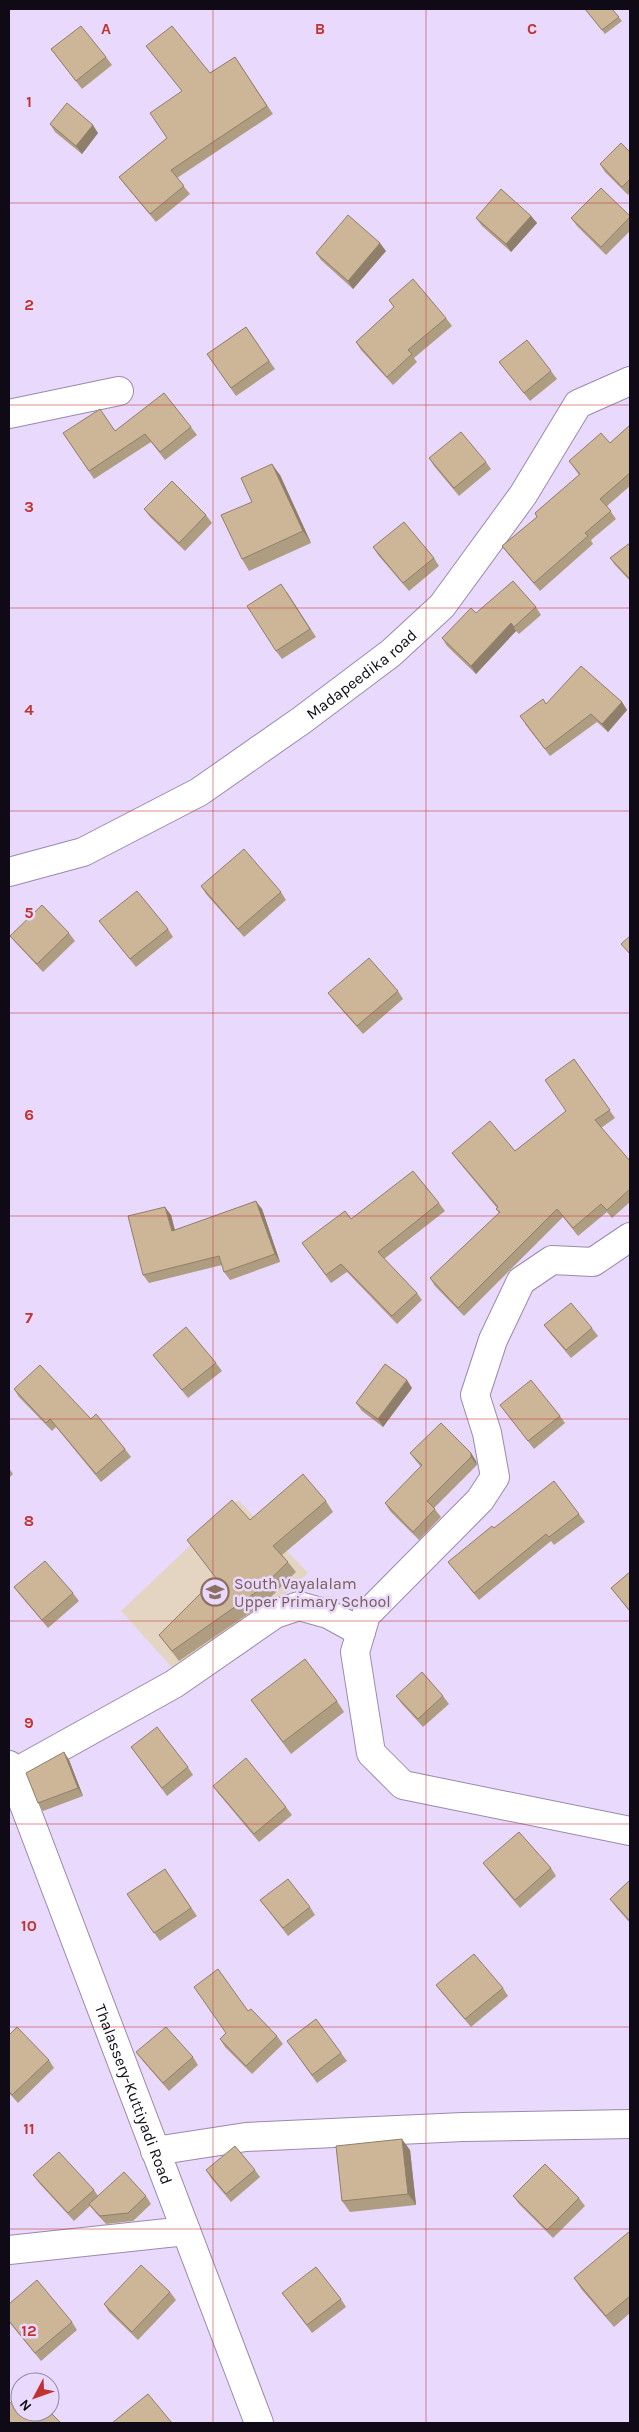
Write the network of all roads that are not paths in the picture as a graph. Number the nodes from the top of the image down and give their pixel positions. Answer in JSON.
{"nodes":[{"id":1,"x":630,"y":381,"type":"edge"},
{"id":2,"x":119,"y":391,"type":"dead end"},
{"id":3,"x":9,"y":414,"type":"edge"},
{"id":4,"x":9,"y":872,"type":"edge"},
{"id":5,"x":630,"y":1237,"type":"edge"},
{"id":6,"x":361,"y":1632,"type":"junction"},
{"id":7,"x":10,"y":1770,"type":"edge"},
{"id":8,"x":630,"y":1831,"type":"edge"},
{"id":9,"x":630,"y":2124,"type":"edge"},
{"id":10,"x":155,"y":2151,"type":"junction"},
{"id":11,"x":186,"y":2231,"type":"junction"},
{"id":12,"x":9,"y":2250,"type":"edge"},
{"id":13,"x":259,"y":2423,"type":"edge"}],
"edges":[{"from":1,"to":4,"type":"street","name":"Madapeedika road"},
{"from":2,"to":3,"type":"street"},
{"from":5,"to":6,"type":"street"},
{"from":6,"to":7,"type":"street"},
{"from":6,"to":8,"type":"street"},
{"from":7,"to":10,"type":"street","name":"Thalassery-Kuttiyadi Road"},
{"from":9,"to":10,"type":"street"},
{"from":10,"to":11,"type":"street","name":"Thalassery-Kuttiyadi Road"},
{"from":11,"to":12,"type":"street"},
{"from":11,"to":13,"type":"street","name":"Thalassery-Kuttiyadi Road"}]}
